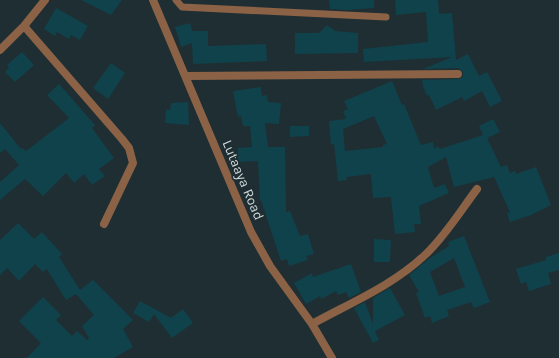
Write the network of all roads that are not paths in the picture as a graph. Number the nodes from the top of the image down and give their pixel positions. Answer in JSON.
{"nodes":[{"id":1,"x":45,"y":0,"type":"edge"},
{"id":2,"x":153,"y":0,"type":"edge"},
{"id":3,"x":176,"y":0,"type":"edge"},
{"id":4,"x":386,"y":17,"type":"dead end"},
{"id":5,"x":24,"y":26,"type":"junction"},
{"id":6,"x":0,"y":50,"type":"edge"},
{"id":7,"x":458,"y":74,"type":"dead end"},
{"id":8,"x":186,"y":76,"type":"junction"},
{"id":9,"x":478,"y":189,"type":"dead end"},
{"id":10,"x":104,"y":224,"type":"dead end"},
{"id":11,"x":312,"y":324,"type":"junction"},
{"id":12,"x":332,"y":358,"type":"edge"}],
"edges":[{"from":1,"to":5,"type":"street"},
{"from":2,"to":8,"type":"street","name":"Lutaaya Road"},
{"from":3,"to":4,"type":"lane"},
{"from":5,"to":6,"type":"street"},
{"from":5,"to":10,"type":"street"},
{"from":7,"to":8,"type":"street"},
{"from":8,"to":11,"type":"street","name":"Lutaaya Road"},
{"from":9,"to":11,"type":"street"},
{"from":11,"to":12,"type":"street","name":"Lutaaya Road"}]}
